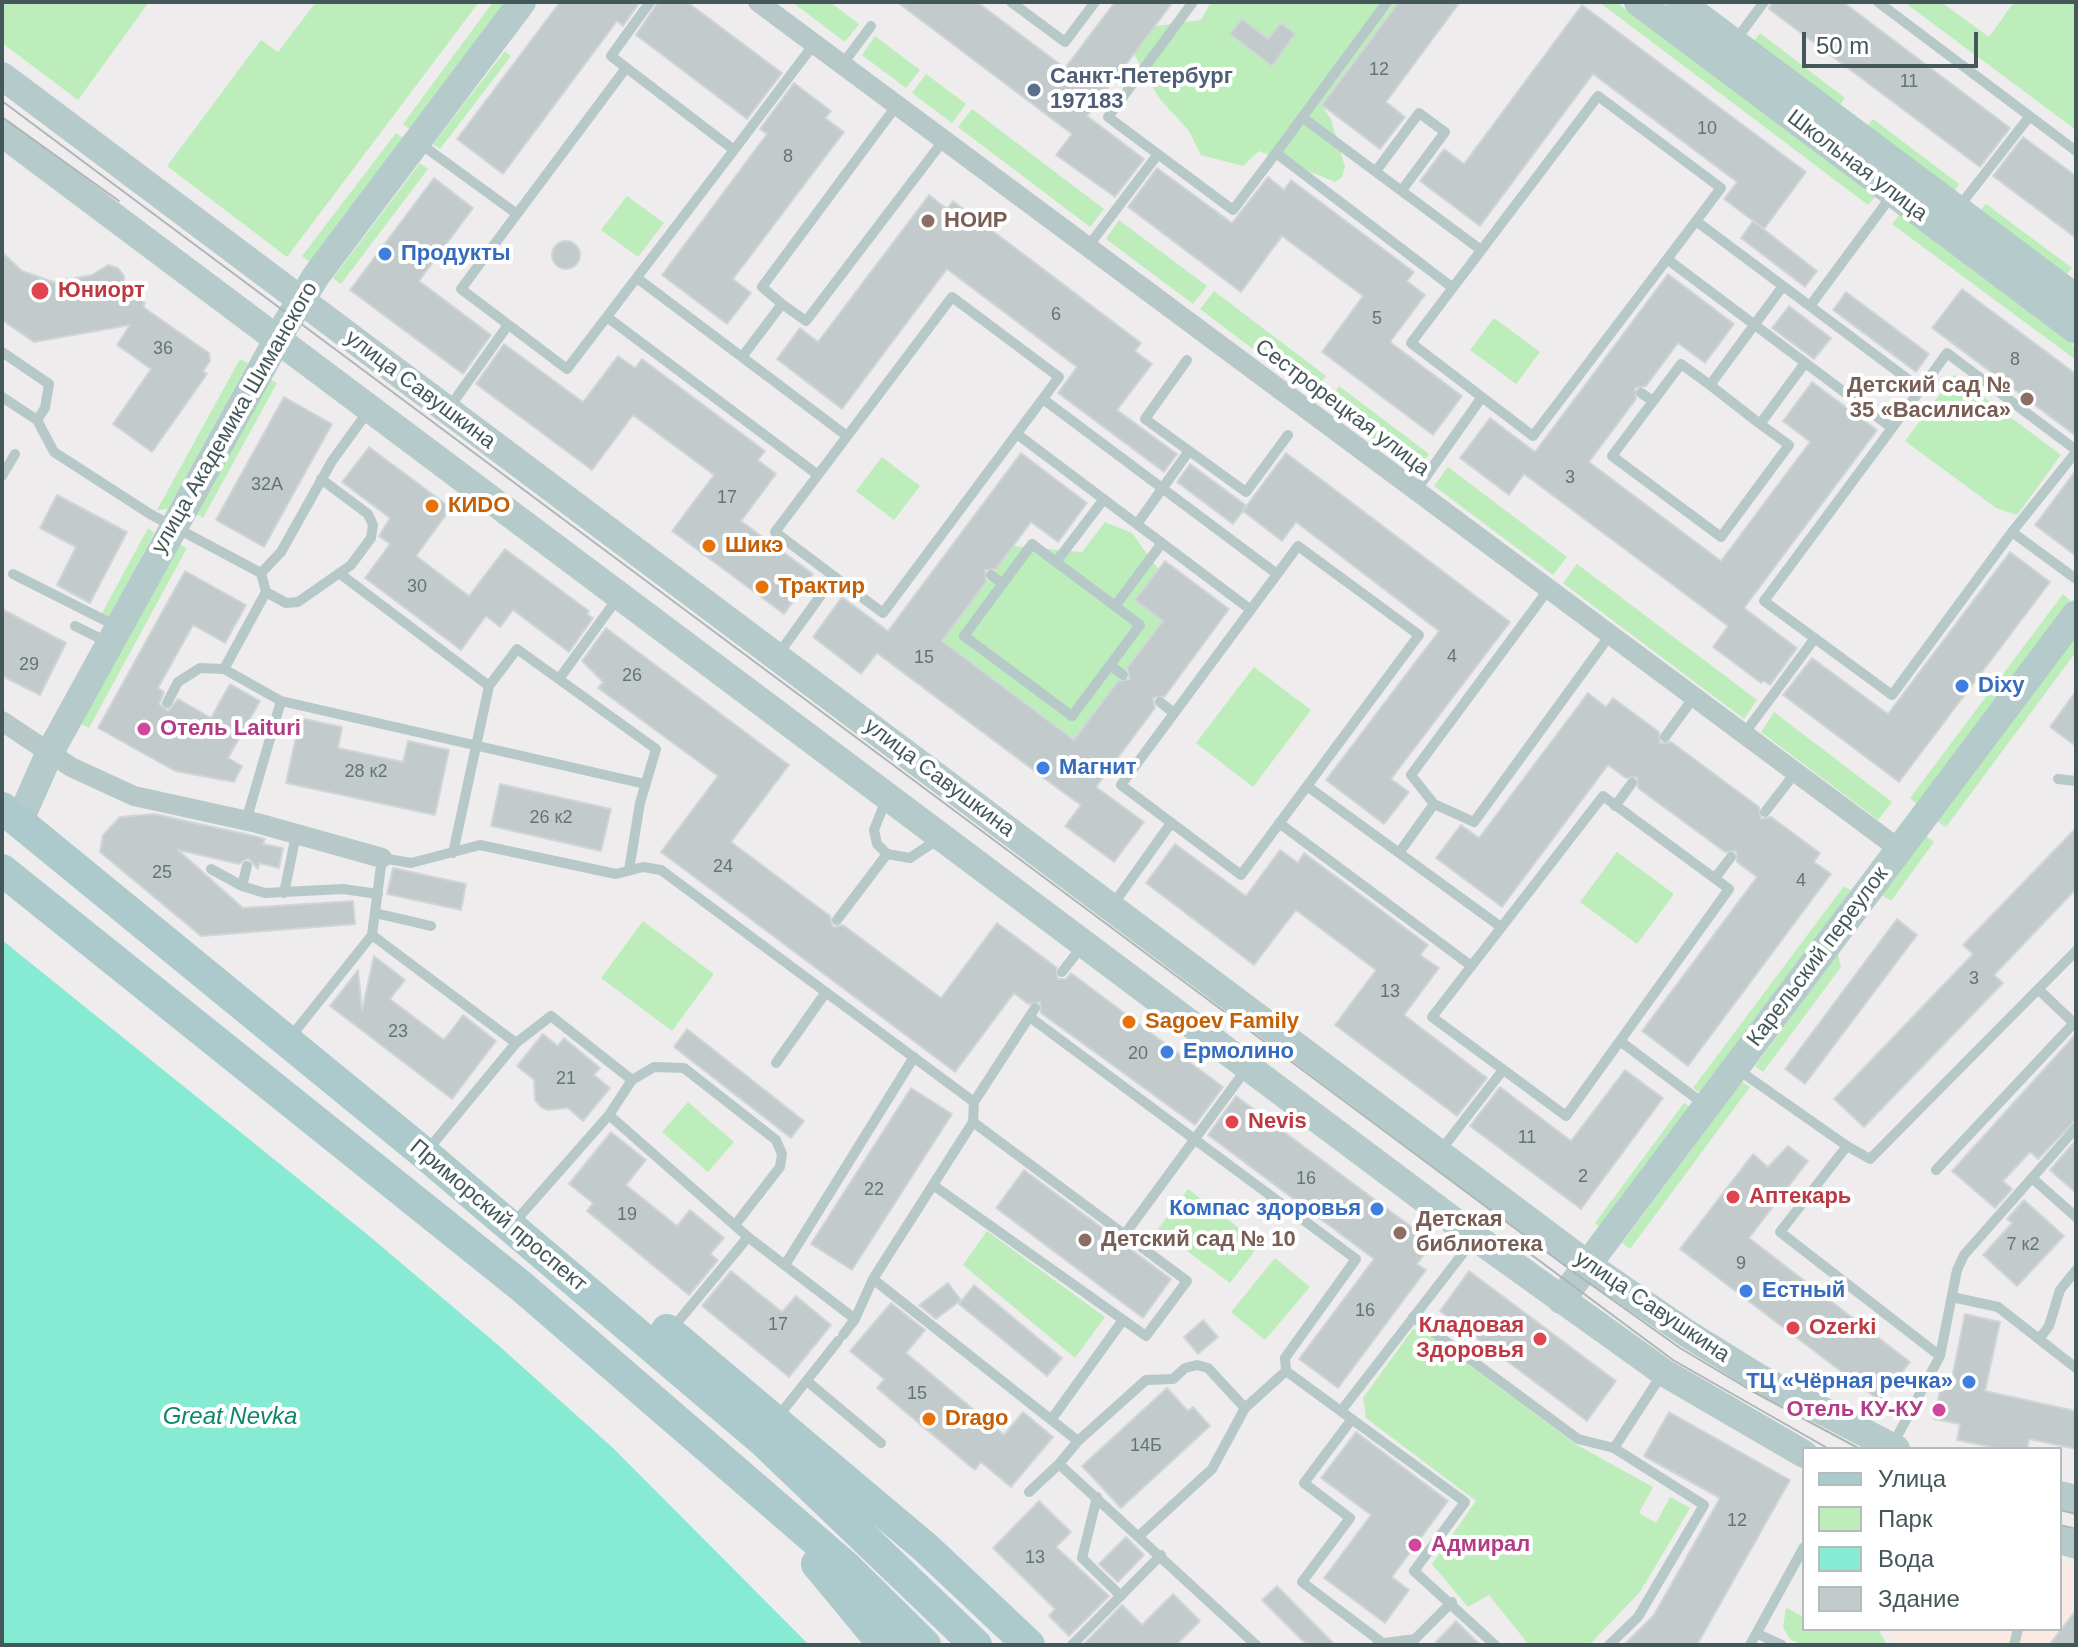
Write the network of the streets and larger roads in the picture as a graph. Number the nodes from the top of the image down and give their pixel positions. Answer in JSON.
{"nodes":[{"id":1,"x":522,"y":2,"type":"edge"},
{"id":2,"x":758,"y":2,"type":"edge"},
{"id":3,"x":1638,"y":2,"type":"edge"},
{"id":4,"x":1680,"y":2,"type":"edge"},
{"id":5,"x":2,"y":76,"type":"edge"},
{"id":6,"x":2,"y":133,"type":"edge"},
{"id":7,"x":2076,"y":298,"type":"edge"},
{"id":8,"x":301,"y":300,"type":"junction"},
{"id":9,"x":2076,"y":330,"type":"edge"},
{"id":10,"x":278,"y":339,"type":"junction"},
{"id":11,"x":2076,"y":614,"type":"edge"},
{"id":12,"x":2,"y":721,"type":"edge"},
{"id":13,"x":49,"y":754,"type":"junction"},
{"id":14,"x":11,"y":815,"type":"edge"},
{"id":15,"x":1899,"y":849,"type":"junction"},
{"id":16,"x":382,"y":858,"type":"road end"},
{"id":17,"x":2,"y":870,"type":"edge"},
{"id":18,"x":1588,"y":1265,"type":"junction"},
{"id":19,"x":583,"y":1287,"type":"junction"},
{"id":20,"x":1561,"y":1300,"type":"junction"},
{"id":21,"x":1892,"y":1447,"type":"edge"},
{"id":22,"x":1802,"y":1453,"type":"edge"},
{"id":23,"x":749,"y":1482,"type":"junction"},
{"id":24,"x":884,"y":1645,"type":"edge"},
{"id":25,"x":925,"y":1645,"type":"edge"},
{"id":26,"x":976,"y":1645,"type":"edge"},
{"id":27,"x":1029,"y":1645,"type":"edge"}],
"edges":[{"from":1,"to":8,"type":"main road","name":"улица Академика Шиманского"},
{"from":2,"to":15,"type":"street","name":"Сестрорецкая улица"},
{"from":3,"to":9,"type":"main road","name":"Школьная улица"},
{"from":4,"to":7,"type":"main road","name":"Школьная улица"},
{"from":5,"to":8,"type":"main road","name":"улица Савушкина"},
{"from":6,"to":10,"type":"main road","name":"улица Савушкина"},
{"from":8,"to":10,"type":"main road","name":"улица Академика Шиманского"},
{"from":8,"to":18,"type":"main road","name":"улица Савушкина"},
{"from":10,"to":13,"type":"main road","name":"улица Академика Шиманского"},
{"from":10,"to":20,"type":"main road","name":"улица Савушкина"},
{"from":11,"to":15,"type":"main road","name":"Карельский переулок"},
{"from":12,"to":13,"type":"street"},
{"from":13,"to":14,"type":"main road","name":"улица Академика Шиманского"},
{"from":13,"to":16,"type":"street"},
{"from":14,"to":19,"type":"main road","name":"Приморский проспект"},
{"from":15,"to":18,"type":"main road","name":"Карельский переулок"},
{"from":17,"to":23,"type":"main road","name":"Приморский проспект"},
{"from":18,"to":20,"type":"main road","name":"Карельский переулок"},
{"from":18,"to":21,"type":"main road","name":"улица Савушкина"},
{"from":19,"to":26,"type":"main road","name":"Приморский проспект"},
{"from":19,"to":27,"type":"main road"},
{"from":20,"to":22,"type":"main road","name":"улица Савушкина"},
{"from":23,"to":24,"type":"main road"},
{"from":23,"to":25,"type":"main road","name":"Приморский проспект"}]}
